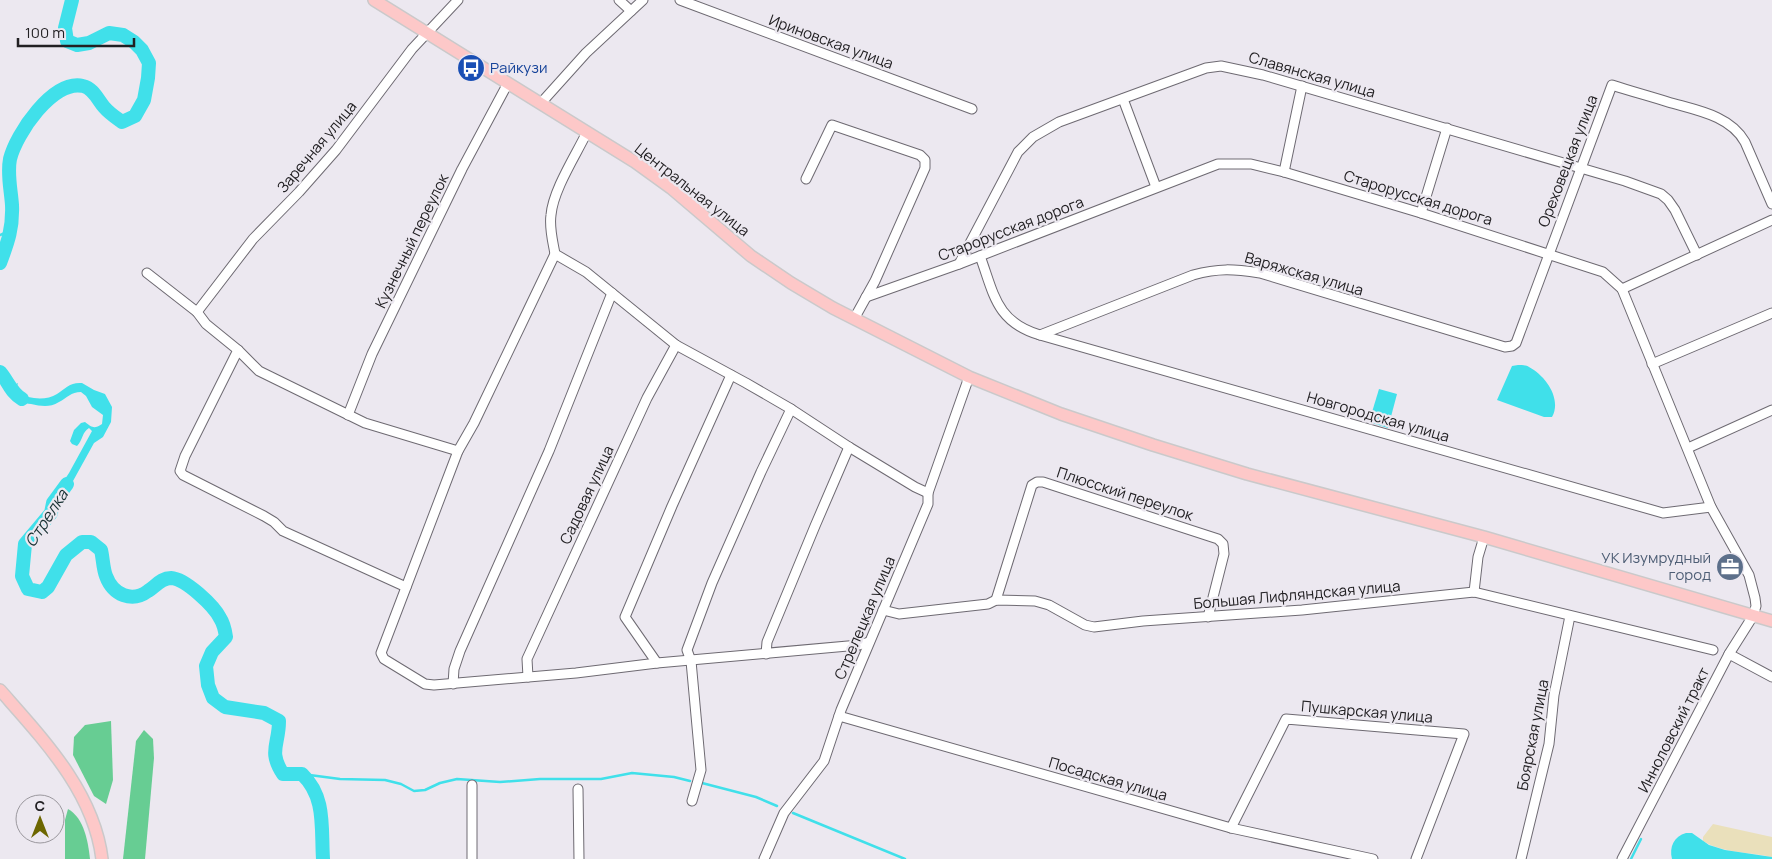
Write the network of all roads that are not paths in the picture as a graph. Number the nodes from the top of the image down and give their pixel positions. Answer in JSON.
{"nodes":[{"id":1,"x":374,"y":0,"type":"edge"},
{"id":2,"x":458,"y":0,"type":"edge"},
{"id":3,"x":619,"y":0,"type":"edge"},
{"id":4,"x":643,"y":0,"type":"edge"},
{"id":5,"x":680,"y":0,"type":"edge"},
{"id":6,"x":631,"y":11,"type":"junction"},
{"id":7,"x":426,"y":32,"type":"junction"},
{"id":8,"x":508,"y":83,"type":"junction"},
{"id":9,"x":1302,"y":86,"type":"junction"},
{"id":10,"x":1123,"y":99,"type":"junction"},
{"id":11,"x":540,"y":103,"type":"junction"},
{"id":12,"x":972,"y":109,"type":"dead end"},
{"id":13,"x":1447,"y":128,"type":"junction"},
{"id":14,"x":588,"y":132,"type":"junction"},
{"id":15,"x":1580,"y":168,"type":"junction"},
{"id":16,"x":1284,"y":172,"type":"junction"},
{"id":17,"x":806,"y":179,"type":"dead end"},
{"id":18,"x":1156,"y":187,"type":"junction"},
{"id":19,"x":1772,"y":204,"type":"edge"},
{"id":20,"x":1421,"y":213,"type":"junction"},
{"id":21,"x":1772,"y":220,"type":"edge"},
{"id":22,"x":1548,"y":253,"type":"junction"},
{"id":23,"x":555,"y":254,"type":"junction"},
{"id":24,"x":1697,"y":255,"type":"junction"},
{"id":25,"x":980,"y":256,"type":"junction"},
{"id":26,"x":959,"y":264,"type":"junction"},
{"id":27,"x":147,"y":273,"type":"dead end"},
{"id":28,"x":1622,"y":288,"type":"junction"},
{"id":29,"x":612,"y":293,"type":"junction"},
{"id":30,"x":866,"y":297,"type":"junction"},
{"id":31,"x":196,"y":311,"type":"junction"},
{"id":32,"x":1772,"y":313,"type":"edge"},
{"id":33,"x":854,"y":319,"type":"junction"},
{"id":34,"x":1040,"y":335,"type":"junction"},
{"id":35,"x":676,"y":345,"type":"junction"},
{"id":36,"x":239,"y":351,"type":"junction"},
{"id":37,"x":1652,"y":364,"type":"junction"},
{"id":38,"x":731,"y":376,"type":"junction"},
{"id":39,"x":969,"y":377,"type":"junction"},
{"id":40,"x":791,"y":409,"type":"junction"},
{"id":41,"x":1772,"y":410,"type":"edge"},
{"id":42,"x":348,"y":415,"type":"junction"},
{"id":43,"x":849,"y":448,"type":"junction"},
{"id":44,"x":1688,"y":448,"type":"junction"},
{"id":45,"x":458,"y":452,"type":"junction"},
{"id":46,"x":928,"y":493,"type":"junction"},
{"id":47,"x":1711,"y":507,"type":"junction"},
{"id":48,"x":1484,"y":537,"type":"junction"},
{"id":49,"x":406,"y":588,"type":"junction"},
{"id":50,"x":1474,"y":592,"type":"junction"},
{"id":51,"x":996,"y":600,"type":"junction"},
{"id":52,"x":883,"y":610,"type":"junction"},
{"id":53,"x":1570,"y":616,"type":"junction"},
{"id":54,"x":1753,"y":616,"type":"junction"},
{"id":55,"x":1208,"y":617,"type":"junction"},
{"id":56,"x":1772,"y":621,"type":"edge"},
{"id":57,"x":869,"y":642,"type":"junction"},
{"id":58,"x":1713,"y":650,"type":"dead end"},
{"id":59,"x":766,"y":654,"type":"junction"},
{"id":60,"x":1729,"y":654,"type":"junction"},
{"id":61,"x":691,"y":661,"type":"junction"},
{"id":62,"x":658,"y":664,"type":"junction"},
{"id":63,"x":528,"y":677,"type":"junction"},
{"id":64,"x":1772,"y":677,"type":"edge"},
{"id":65,"x":453,"y":684,"type":"junction"},
{"id":66,"x":0,"y":690,"type":"edge"},
{"id":67,"x":839,"y":716,"type":"junction"},
{"id":68,"x":472,"y":785,"type":"dead end"},
{"id":69,"x":578,"y":788,"type":"dead end"},
{"id":70,"x":692,"y":801,"type":"dead end"},
{"id":71,"x":1231,"y":828,"type":"junction"},
{"id":72,"x":102,"y":859,"type":"edge"},
{"id":73,"x":472,"y":859,"type":"edge"},
{"id":74,"x":579,"y":859,"type":"edge"},
{"id":75,"x":764,"y":859,"type":"edge"},
{"id":76,"x":1373,"y":859,"type":"edge"},
{"id":77,"x":1416,"y":859,"type":"edge"},
{"id":78,"x":1521,"y":859,"type":"edge"},
{"id":79,"x":1622,"y":859,"type":"edge"}],
"edges":[{"from":1,"to":7,"type":"main road","name":"Центральная улица"},
{"from":2,"to":7,"type":"street","name":"Заречная улица"},
{"from":3,"to":6,"type":"street"},
{"from":4,"to":6,"type":"street"},
{"from":5,"to":12,"type":"street","name":"Ириновская улица"},
{"from":6,"to":11,"type":"street"},
{"from":7,"to":8,"type":"main road","name":"Центральная улица"},
{"from":7,"to":31,"type":"street","name":"Заречная улица"},
{"from":8,"to":11,"type":"main road","name":"Центральная улица"},
{"from":8,"to":42,"type":"street","name":"Кузнечный переулок"},
{"from":9,"to":10,"type":"street","name":"Славянская улица"},
{"from":9,"to":13,"type":"street","name":"Славянская улица"},
{"from":9,"to":16,"type":"street"},
{"from":10,"to":18,"type":"street"},
{"from":10,"to":26,"type":"street","name":"Славянская улица"},
{"from":11,"to":14,"type":"main road","name":"Центральная улица"},
{"from":13,"to":15,"type":"street","name":"Славянская улица"},
{"from":13,"to":20,"type":"street"},
{"from":14,"to":23,"type":"street"},
{"from":14,"to":33,"type":"main road","name":"Центральная улица"},
{"from":15,"to":19,"type":"street","name":"Ореховецкая улица"},
{"from":15,"to":22,"type":"street","name":"Ореховецкая улица"},
{"from":15,"to":24,"type":"street","name":"Славянская улица"},
{"from":16,"to":18,"type":"street","name":"Старорусская дорога"},
{"from":16,"to":20,"type":"street","name":"Старорусская дорога"},
{"from":17,"to":30,"type":"street"},
{"from":18,"to":25,"type":"street","name":"Старорусская дорога"},
{"from":20,"to":22,"type":"street","name":"Старорусская дорога"},
{"from":21,"to":24,"type":"street"},
{"from":22,"to":28,"type":"street","name":"Старорусская дорога"},
{"from":22,"to":34,"type":"street","name":"Варяжская улица"},
{"from":23,"to":29,"type":"street"},
{"from":23,"to":45,"type":"street"},
{"from":24,"to":28,"type":"street"},
{"from":25,"to":26,"type":"street","name":"Старорусская дорога"},
{"from":25,"to":34,"type":"street"},
{"from":26,"to":30,"type":"street","name":"Старорусская дорога"},
{"from":27,"to":31,"type":"street"},
{"from":28,"to":37,"type":"street","name":"Старорусская дорога"},
{"from":29,"to":35,"type":"street"},
{"from":29,"to":65,"type":"street"},
{"from":30,"to":33,"type":"street"},
{"from":31,"to":36,"type":"street"},
{"from":32,"to":37,"type":"street"},
{"from":33,"to":39,"type":"main road","name":"Центральная улица"},
{"from":34,"to":47,"type":"street","name":"Новгородская улица"},
{"from":35,"to":38,"type":"street"},
{"from":35,"to":63,"type":"street","name":"Садовая улица"},
{"from":36,"to":42,"type":"street"},
{"from":36,"to":49,"type":"street"},
{"from":37,"to":44,"type":"street","name":"Старорусская дорога"},
{"from":38,"to":40,"type":"street"},
{"from":38,"to":62,"type":"street"},
{"from":39,"to":46,"type":"street","name":"Стрелецкая улица"},
{"from":39,"to":48,"type":"main road","name":"Центральная улица"},
{"from":40,"to":43,"type":"street"},
{"from":40,"to":61,"type":"street"},
{"from":41,"to":44,"type":"street"},
{"from":42,"to":45,"type":"street"},
{"from":43,"to":46,"type":"street"},
{"from":43,"to":59,"type":"street"},
{"from":44,"to":47,"type":"street","name":"Старорусская дорога"},
{"from":45,"to":49,"type":"street"},
{"from":46,"to":52,"type":"street","name":"Стрелецкая улица"},
{"from":47,"to":54,"type":"street","name":"Старорусская дорога"},
{"from":48,"to":50,"type":"street"},
{"from":48,"to":54,"type":"main road","name":"Центральная улица"},
{"from":49,"to":65,"type":"street"},
{"from":50,"to":53,"type":"street","name":"Большая Лифляндская улица"},
{"from":50,"to":55,"type":"street","name":"Большая Лифляндская улица"},
{"from":51,"to":52,"type":"street","name":"Большая Лифляндская улица"},
{"from":51,"to":55,"type":"street","name":"Большая Лифляндская улица"},
{"from":51,"to":55,"type":"street","name":"Плюсский переулок"},
{"from":52,"to":57,"type":"street","name":"Стрелецкая улица"},
{"from":53,"to":58,"type":"street","name":"Большая Лифляндская улица"},
{"from":53,"to":78,"type":"street","name":"Боярская улица"},
{"from":54,"to":56,"type":"main road","name":"Центральная улица"},
{"from":54,"to":60,"type":"street","name":"Инноловский тракт"},
{"from":57,"to":59,"type":"street"},
{"from":57,"to":67,"type":"street","name":"Стрелецкая улица"},
{"from":59,"to":61,"type":"street"},
{"from":60,"to":64,"type":"street"},
{"from":60,"to":79,"type":"street","name":"Инноловский тракт"},
{"from":61,"to":62,"type":"street"},
{"from":61,"to":70,"type":"street"},
{"from":62,"to":63,"type":"street"},
{"from":63,"to":65,"type":"street"},
{"from":66,"to":72,"type":"main road"},
{"from":67,"to":71,"type":"street","name":"Посадская улица"},
{"from":67,"to":75,"type":"street","name":"Стрелецкая улица"},
{"from":68,"to":73,"type":"street"},
{"from":69,"to":74,"type":"street"},
{"from":71,"to":76,"type":"street","name":"Посадская улица"},
{"from":71,"to":77,"type":"street","name":"Пушкарская улица"}]}
